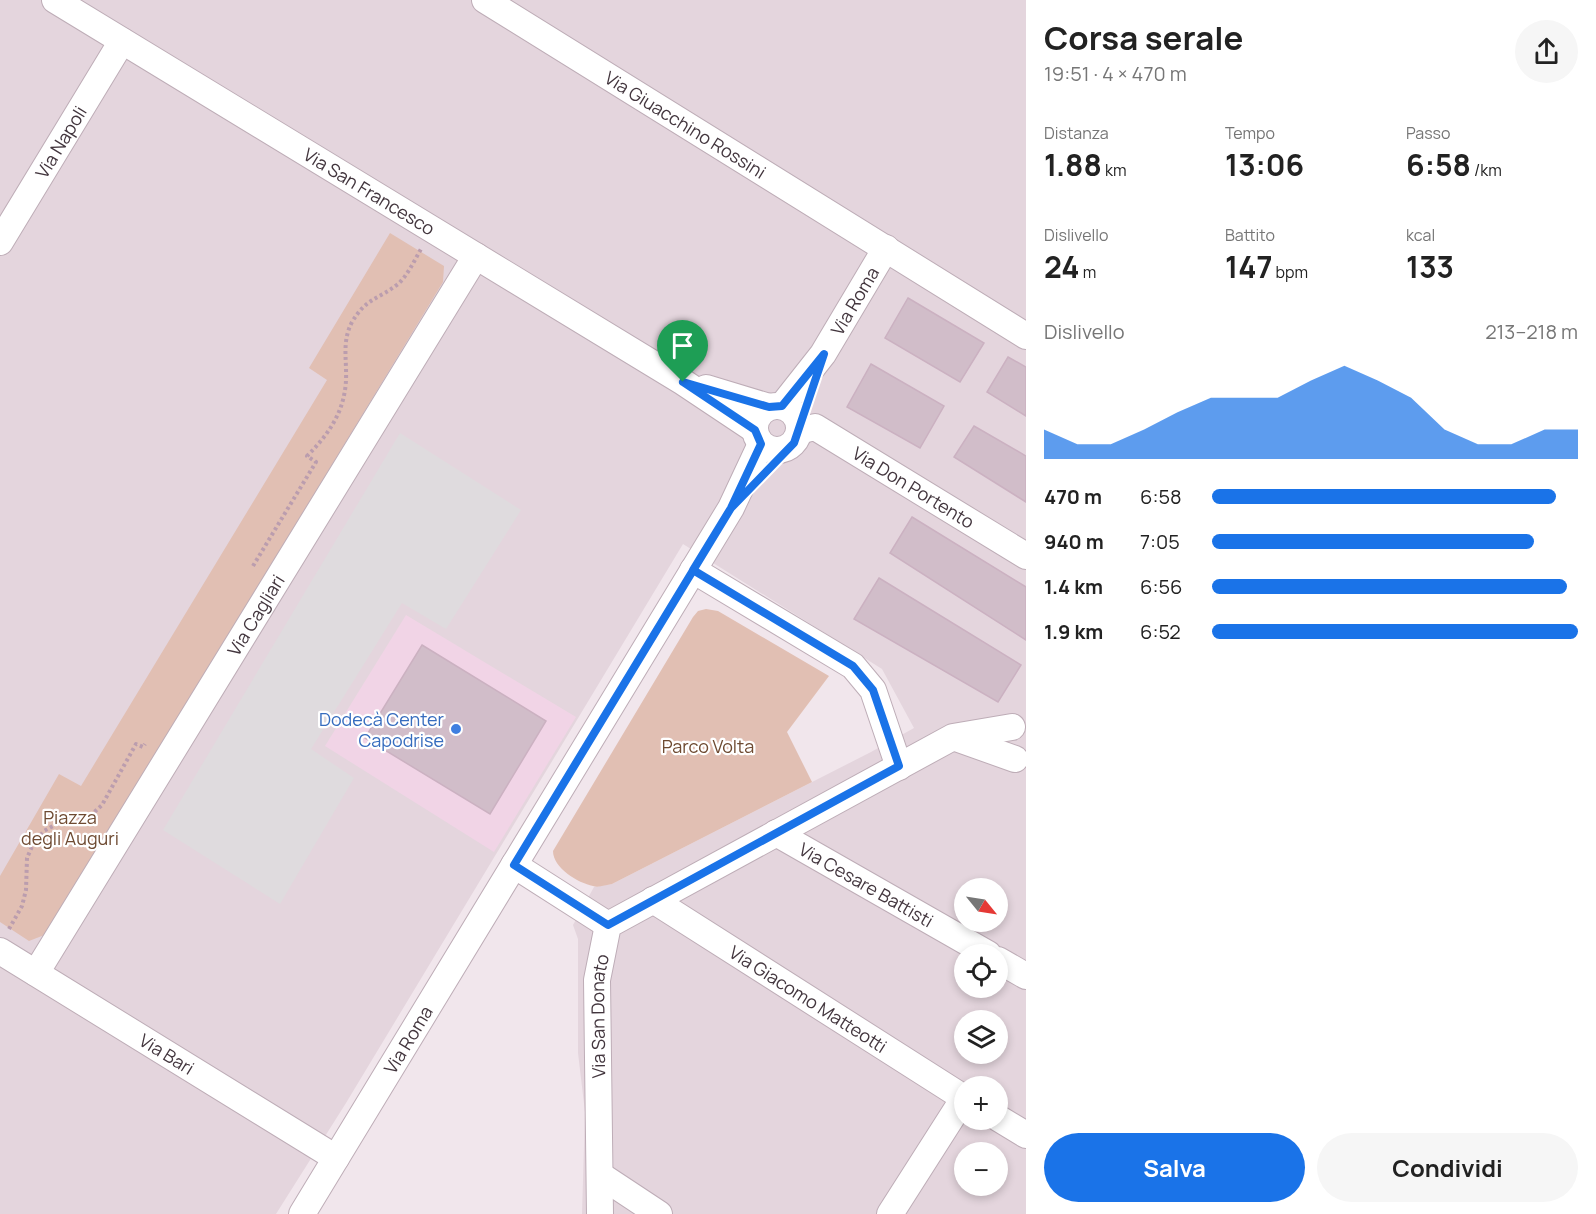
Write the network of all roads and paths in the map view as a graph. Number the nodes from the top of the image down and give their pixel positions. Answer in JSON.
{"nodes":[{"id":1,"x":55,"y":0,"type":"edge"},
{"id":2,"x":485,"y":0,"type":"edge"},
{"id":3,"x":122,"y":41,"type":"junction"},
{"id":4,"x":433,"y":230,"type":"junction"},
{"id":5,"x":0,"y":242,"type":"edge"},
{"id":6,"x":886,"y":248,"type":"junction"},
{"id":7,"x":476,"y":256,"type":"junction"},
{"id":8,"x":1026,"y":336,"type":"edge"},
{"id":9,"x":824,"y":354,"type":"junction"},
{"id":10,"x":683,"y":382,"type":"junction"},
{"id":11,"x":776,"y":407,"type":"junction"},
{"id":12,"x":796,"y":434,"type":"junction"},
{"id":13,"x":758,"y":437,"type":"junction"},
{"id":14,"x":731,"y":508,"type":"junction"},
{"id":15,"x":1026,"y":556,"type":"edge"},
{"id":16,"x":693,"y":570,"type":"junction"},
{"id":17,"x":247,"y":576,"type":"dead end"},
{"id":18,"x":1019,"y":724,"type":"edge"},
{"id":19,"x":953,"y":737,"type":"junction"},
{"id":20,"x":148,"y":738,"type":"dead end"},
{"id":21,"x":1020,"y":760,"type":"edge"},
{"id":22,"x":899,"y":766,"type":"junction"},
{"id":23,"x":776,"y":833,"type":"junction"},
{"id":24,"x":514,"y":865,"type":"junction"},
{"id":25,"x":653,"y":900,"type":"junction"},
{"id":26,"x":608,"y":925,"type":"junction"},
{"id":27,"x":3,"y":943,"type":"edge"},
{"id":28,"x":970,"y":944,"type":"edge"},
{"id":29,"x":1008,"y":966,"type":"edge"},
{"id":30,"x":36,"y":973,"type":"junction"},
{"id":31,"x":1026,"y":976,"type":"edge"},
{"id":32,"x":954,"y":1092,"type":"edge"},
{"id":33,"x":954,"y":1114,"type":"edge"},
{"id":34,"x":1008,"y":1124,"type":"edge"},
{"id":35,"x":1026,"y":1135,"type":"edge"},
{"id":36,"x":336,"y":1158,"type":"junction"},
{"id":37,"x":600,"y":1175,"type":"junction"},
{"id":38,"x":302,"y":1214,"type":"edge"},
{"id":39,"x":600,"y":1214,"type":"edge"},
{"id":40,"x":659,"y":1214,"type":"edge"},
{"id":41,"x":890,"y":1214,"type":"edge"}],
"edges":[{"from":1,"to":3,"type":"street","name":"Via San Francesco"},
{"from":2,"to":6,"type":"street","name":"Via Giuacchino Rossini"},
{"from":3,"to":4,"type":"street","name":"Via San Francesco"},
{"from":3,"to":5,"type":"street","name":"Via Napoli"},
{"from":4,"to":7,"type":"street","name":"Via San Francesco"},
{"from":4,"to":17,"type":"path"},
{"from":6,"to":8,"type":"street","name":"Via Giuacchino Rossini"},
{"from":6,"to":9,"type":"street","name":"Via Roma"},
{"from":7,"to":10,"type":"street","name":"Via San Francesco"},
{"from":7,"to":30,"type":"street","name":"Via Cagliari"},
{"from":9,"to":11,"type":"street","name":"Via Roma"},
{"from":9,"to":12,"type":"street","name":"Via Roma"},
{"from":10,"to":11,"type":"street","name":"Via San Francesco"},
{"from":10,"to":13,"type":"street","name":"Via San Francesco"},
{"from":11,"to":12,"type":"street"},
{"from":11,"to":13,"type":"street"},
{"from":12,"to":13,"type":"street"},
{"from":12,"to":14,"type":"street","name":"Via Roma"},
{"from":12,"to":15,"type":"street","name":"Via Don Portento"},
{"from":13,"to":14,"type":"street","name":"Via Roma"},
{"from":14,"to":16,"type":"street","name":"Via Roma"},
{"from":16,"to":22,"type":"street"},
{"from":16,"to":24,"type":"street","name":"Via Roma"},
{"from":18,"to":19,"type":"street"},
{"from":18,"to":21,"type":"street"},
{"from":19,"to":21,"type":"street"},
{"from":19,"to":22,"type":"street"},
{"from":20,"to":27,"type":"path"},
{"from":22,"to":23,"type":"street"},
{"from":23,"to":25,"type":"street"},
{"from":23,"to":28,"type":"street","name":"Via Cesare Battisti"},
{"from":24,"to":26,"type":"street"},
{"from":24,"to":36,"type":"street","name":"Via Roma"},
{"from":25,"to":26,"type":"street"},
{"from":25,"to":32,"type":"street","name":"Via Giacomo Matteotti"},
{"from":26,"to":37,"type":"street","name":"Via San Donato"},
{"from":27,"to":30,"type":"street","name":"Via Bari"},
{"from":29,"to":31,"type":"street"},
{"from":30,"to":36,"type":"street","name":"Via Bari"},
{"from":33,"to":41,"type":"street"},
{"from":34,"to":35,"type":"street"},
{"from":36,"to":38,"type":"street","name":"Via Roma"},
{"from":37,"to":39,"type":"street","name":"Via San Donato"},
{"from":37,"to":40,"type":"street"}]}
